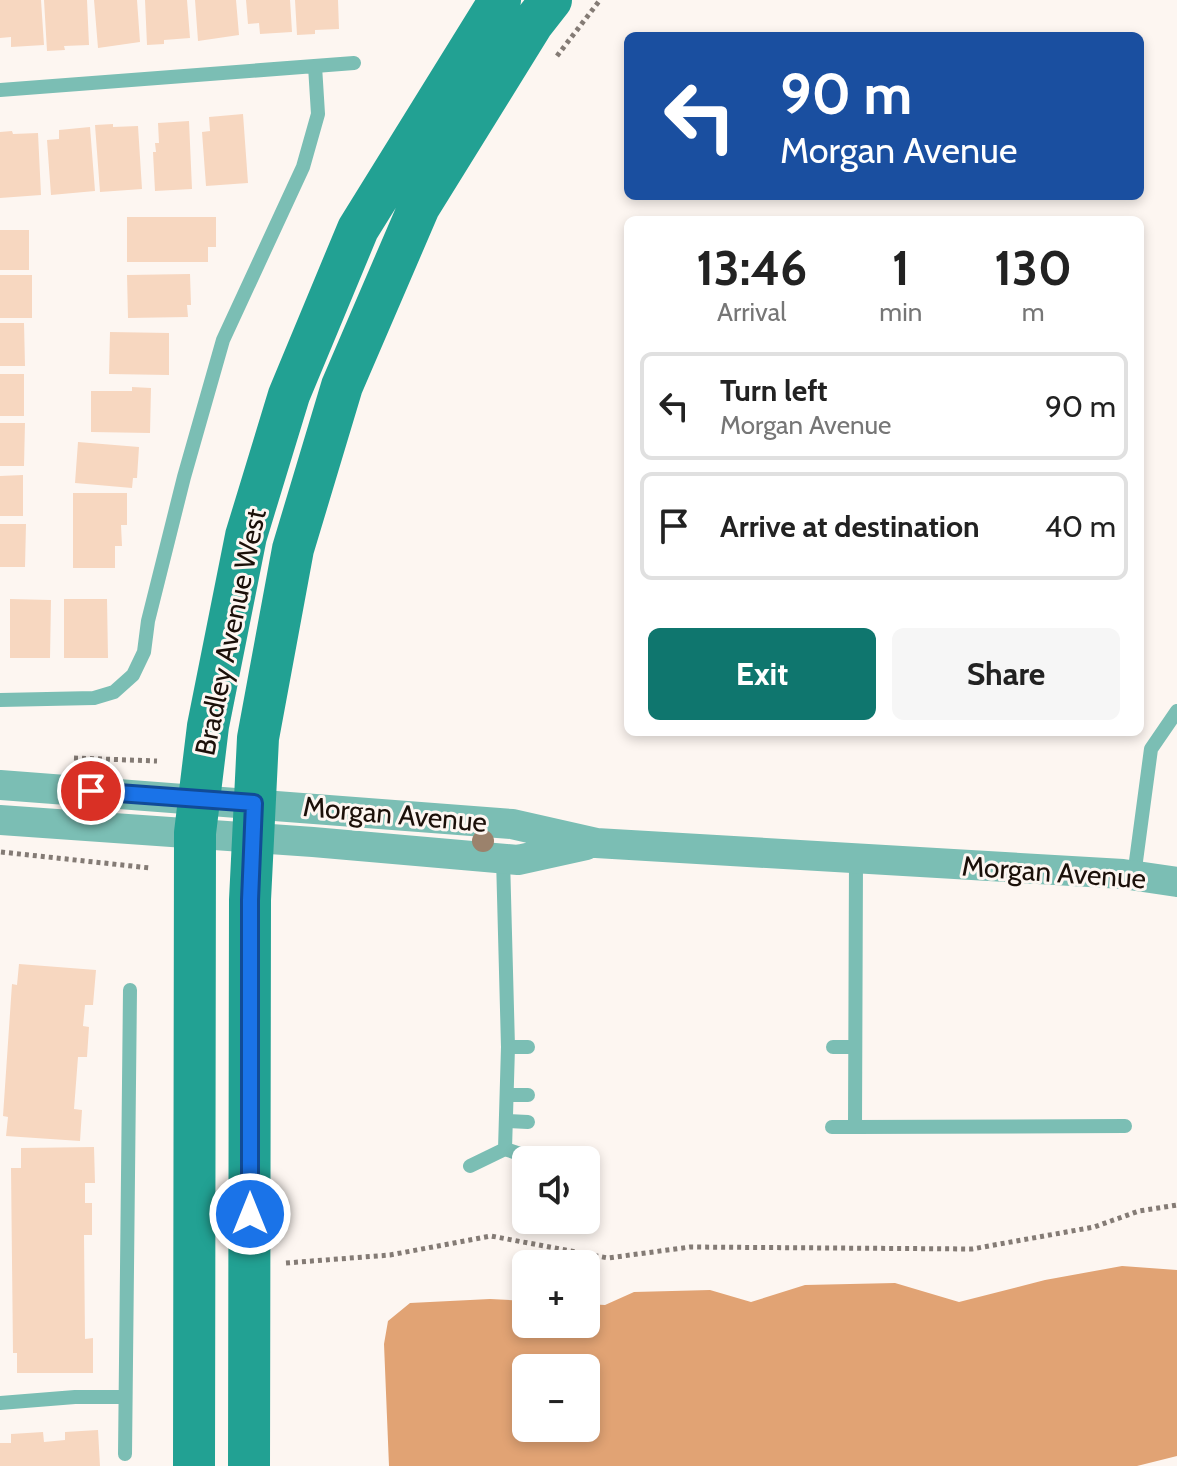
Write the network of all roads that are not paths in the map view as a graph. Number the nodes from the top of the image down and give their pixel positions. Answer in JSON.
{"nodes":[{"id":1,"x":500,"y":0,"type":"edge"},
{"id":2,"x":551,"y":0,"type":"edge"},
{"id":3,"x":354,"y":63,"type":"dead end"},
{"id":4,"x":315,"y":66,"type":"junction"},
{"id":5,"x":0,"y":90,"type":"edge"},
{"id":6,"x":0,"y":700,"type":"edge"},
{"id":7,"x":1177,"y":711,"type":"edge"},
{"id":8,"x":0,"y":785,"type":"edge"},
{"id":9,"x":197,"y":816,"type":"junction"},
{"id":10,"x":0,"y":820,"type":"edge"},
{"id":11,"x":254,"y":820,"type":"junction"},
{"id":12,"x":596,"y":843,"type":"junction"},
{"id":13,"x":503,"y":858,"type":"junction"},
{"id":14,"x":856,"y":859,"type":"junction"},
{"id":15,"x":1134,"y":876,"type":"junction"},
{"id":16,"x":1177,"y":882,"type":"edge"},
{"id":17,"x":130,"y":990,"type":"dead end"},
{"id":18,"x":508,"y":1047,"type":"junction"},
{"id":19,"x":528,"y":1047,"type":"dead end"},
{"id":20,"x":833,"y":1047,"type":"dead end"},
{"id":21,"x":855,"y":1047,"type":"junction"},
{"id":22,"x":507,"y":1095,"type":"junction"},
{"id":23,"x":528,"y":1095,"type":"dead end"},
{"id":24,"x":506,"y":1121,"type":"junction"},
{"id":25,"x":528,"y":1122,"type":"dead end"},
{"id":26,"x":1125,"y":1126,"type":"dead end"},
{"id":27,"x":832,"y":1127,"type":"dead end"},
{"id":28,"x":855,"y":1127,"type":"junction"},
{"id":29,"x":505,"y":1149,"type":"junction"},
{"id":30,"x":512,"y":1151,"type":"edge"},
{"id":31,"x":470,"y":1166,"type":"dead end"},
{"id":32,"x":123,"y":1397,"type":"junction"},
{"id":33,"x":0,"y":1403,"type":"edge"},
{"id":34,"x":125,"y":1454,"type":"dead end"},
{"id":35,"x":194,"y":1466,"type":"edge"},
{"id":36,"x":249,"y":1466,"type":"edge"}],
"edges":[{"from":1,"to":9,"type":"main road","name":"Bradley Avenue West"},
{"from":2,"to":11,"type":"main road","name":"Bradley Avenue West"},
{"from":3,"to":4,"type":"lane"},
{"from":4,"to":5,"type":"lane"},
{"from":4,"to":6,"type":"lane"},
{"from":7,"to":15,"type":"lane"},
{"from":8,"to":9,"type":"street","name":"Morgan Avenue"},
{"from":9,"to":10,"type":"street","name":"Morgan Avenue"},
{"from":9,"to":11,"type":"street","name":"Morgan Avenue"},
{"from":9,"to":35,"type":"main road","name":"Bradley Avenue West"},
{"from":11,"to":12,"type":"street","name":"Morgan Avenue"},
{"from":11,"to":13,"type":"street","name":"Morgan Avenue"},
{"from":11,"to":36,"type":"main road","name":"Bradley Avenue West"},
{"from":12,"to":13,"type":"street","name":"Morgan Avenue"},
{"from":12,"to":14,"type":"street","name":"Morgan Avenue"},
{"from":13,"to":18,"type":"lane"},
{"from":14,"to":15,"type":"street","name":"Morgan Avenue"},
{"from":14,"to":21,"type":"lane"},
{"from":15,"to":16,"type":"street","name":"Morgan Avenue"},
{"from":17,"to":32,"type":"lane"},
{"from":18,"to":19,"type":"lane"},
{"from":18,"to":22,"type":"lane"},
{"from":20,"to":21,"type":"lane"},
{"from":21,"to":28,"type":"lane"},
{"from":22,"to":23,"type":"lane"},
{"from":22,"to":24,"type":"lane"},
{"from":24,"to":25,"type":"lane"},
{"from":24,"to":29,"type":"lane"},
{"from":26,"to":28,"type":"lane"},
{"from":27,"to":28,"type":"lane"},
{"from":29,"to":30,"type":"lane"},
{"from":29,"to":31,"type":"lane"},
{"from":32,"to":33,"type":"lane"},
{"from":32,"to":34,"type":"lane"}]}
